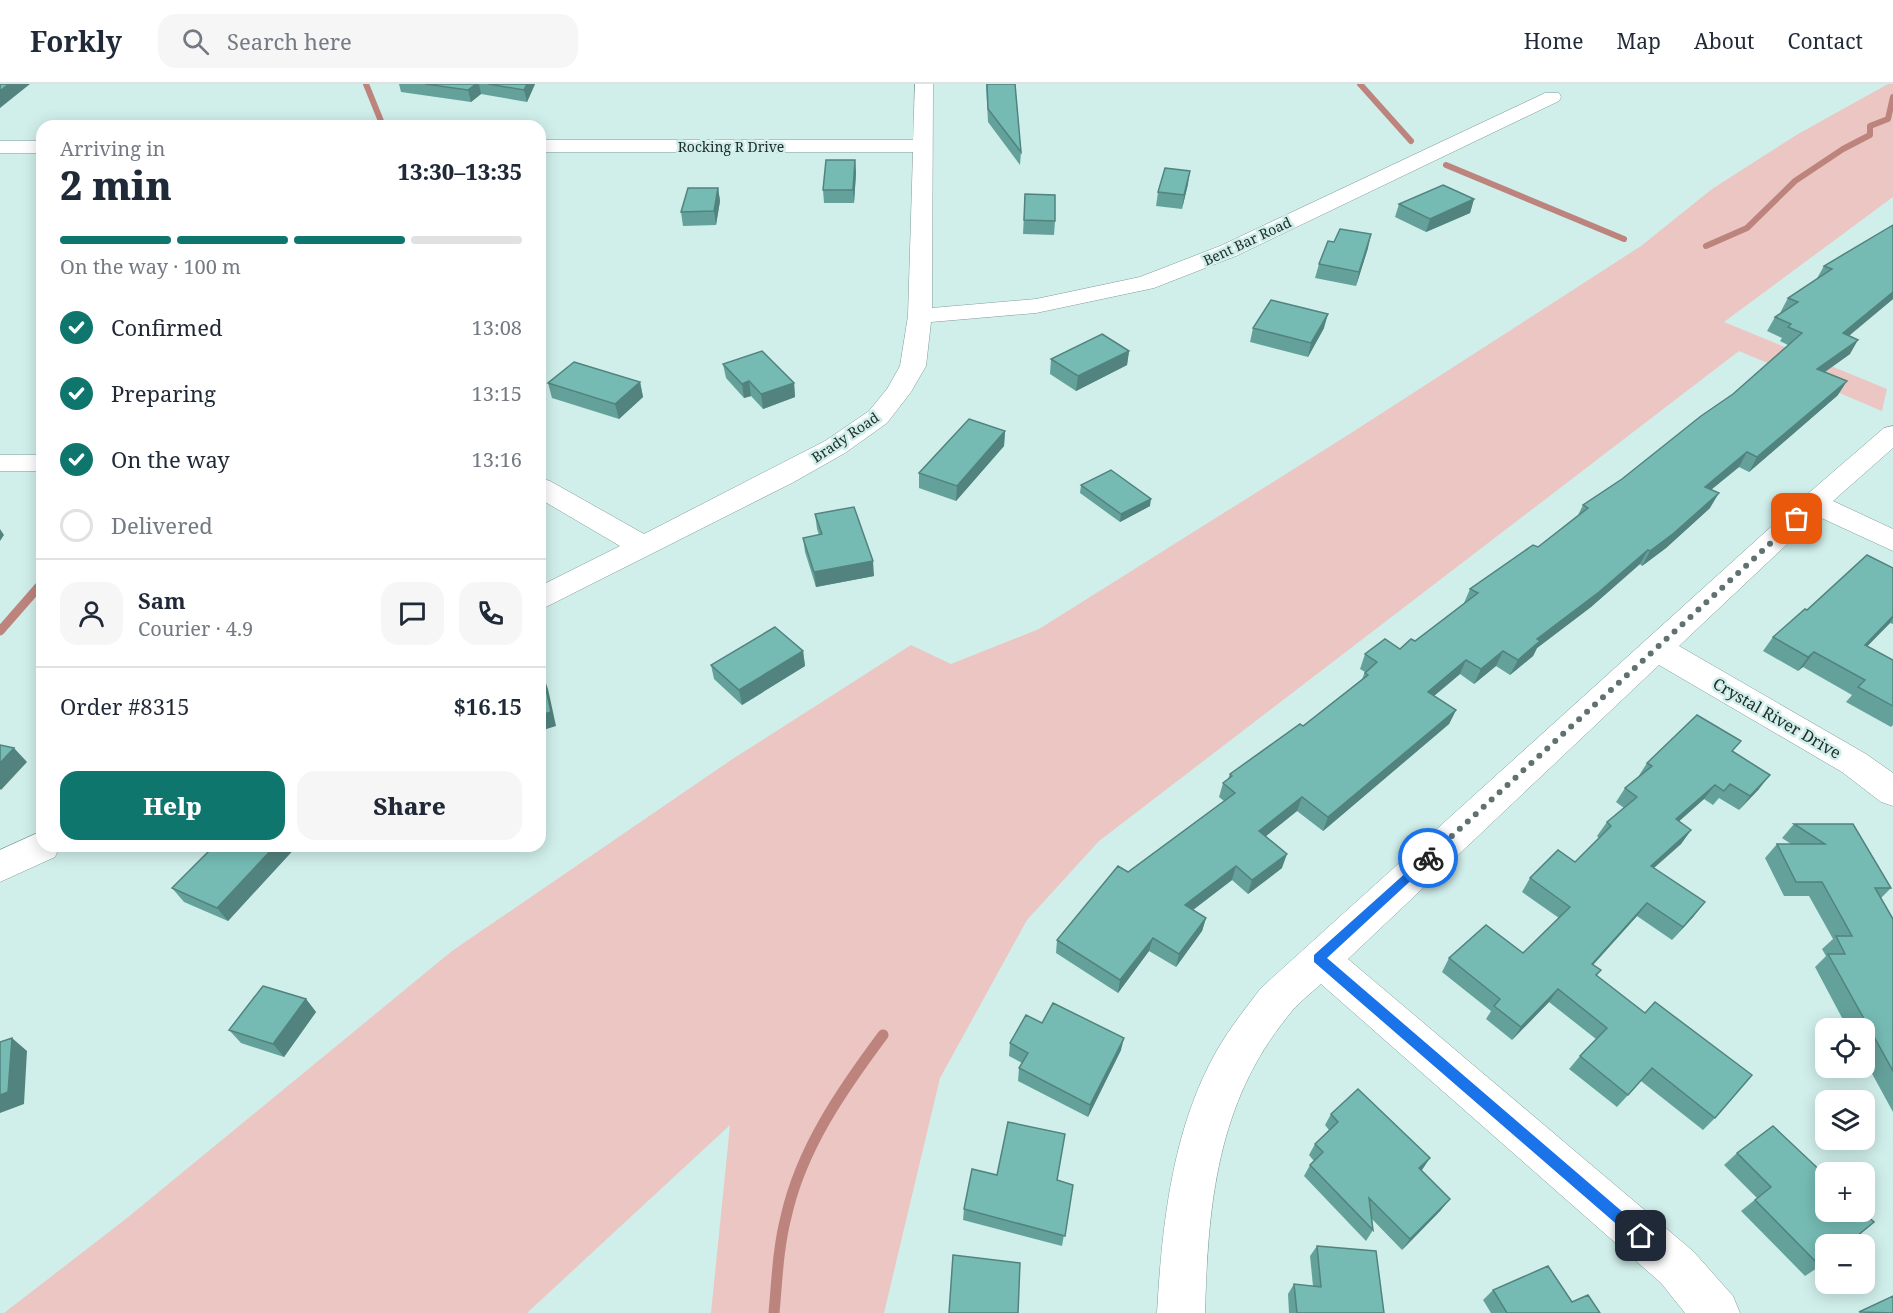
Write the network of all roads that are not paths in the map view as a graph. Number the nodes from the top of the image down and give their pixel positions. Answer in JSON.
{"nodes":[{"id":1,"x":924,"y":84,"type":"edge"},
{"id":2,"x":1552,"y":97,"type":"dead end"},
{"id":3,"x":546,"y":146,"type":"edge"},
{"id":4,"x":922,"y":146,"type":"junction"},
{"id":5,"x":0,"y":147,"type":"edge"},
{"id":6,"x":36,"y":147,"type":"edge"},
{"id":7,"x":920,"y":316,"type":"junction"},
{"id":8,"x":1893,"y":434,"type":"edge"},
{"id":9,"x":0,"y":463,"type":"edge"},
{"id":10,"x":36,"y":463,"type":"edge"},
{"id":11,"x":546,"y":490,"type":"edge"},
{"id":12,"x":1814,"y":502,"type":"junction"},
{"id":13,"x":1893,"y":541,"type":"edge"},
{"id":14,"x":644,"y":547,"type":"junction"},
{"id":15,"x":546,"y":596,"type":"edge"},
{"id":16,"x":1658,"y":649,"type":"junction"},
{"id":17,"x":1893,"y":792,"type":"edge"},
{"id":18,"x":36,"y":849,"type":"edge"},
{"id":19,"x":0,"y":867,"type":"edge"},
{"id":20,"x":1318,"y":958,"type":"junction"},
{"id":21,"x":1181,"y":1313,"type":"edge"},
{"id":22,"x":1716,"y":1313,"type":"edge"}],
"edges":[{"from":1,"to":4,"type":"street","name":"Brady Road"},
{"from":2,"to":7,"type":"street","name":"Bent Bar Road"},
{"from":3,"to":4,"type":"street","name":"Rocking R Drive"},
{"from":4,"to":7,"type":"street","name":"Brady Road"},
{"from":5,"to":6,"type":"street"},
{"from":7,"to":14,"type":"street","name":"Brady Road"},
{"from":8,"to":12,"type":"street"},
{"from":9,"to":10,"type":"street"},
{"from":11,"to":14,"type":"street"},
{"from":12,"to":13,"type":"street"},
{"from":12,"to":16,"type":"street"},
{"from":14,"to":15,"type":"street","name":"Brady Road"},
{"from":16,"to":17,"type":"street","name":"Crystal River Drive"},
{"from":16,"to":20,"type":"street"},
{"from":18,"to":19,"type":"street"},
{"from":20,"to":21,"type":"street"},
{"from":20,"to":22,"type":"street"}]}
